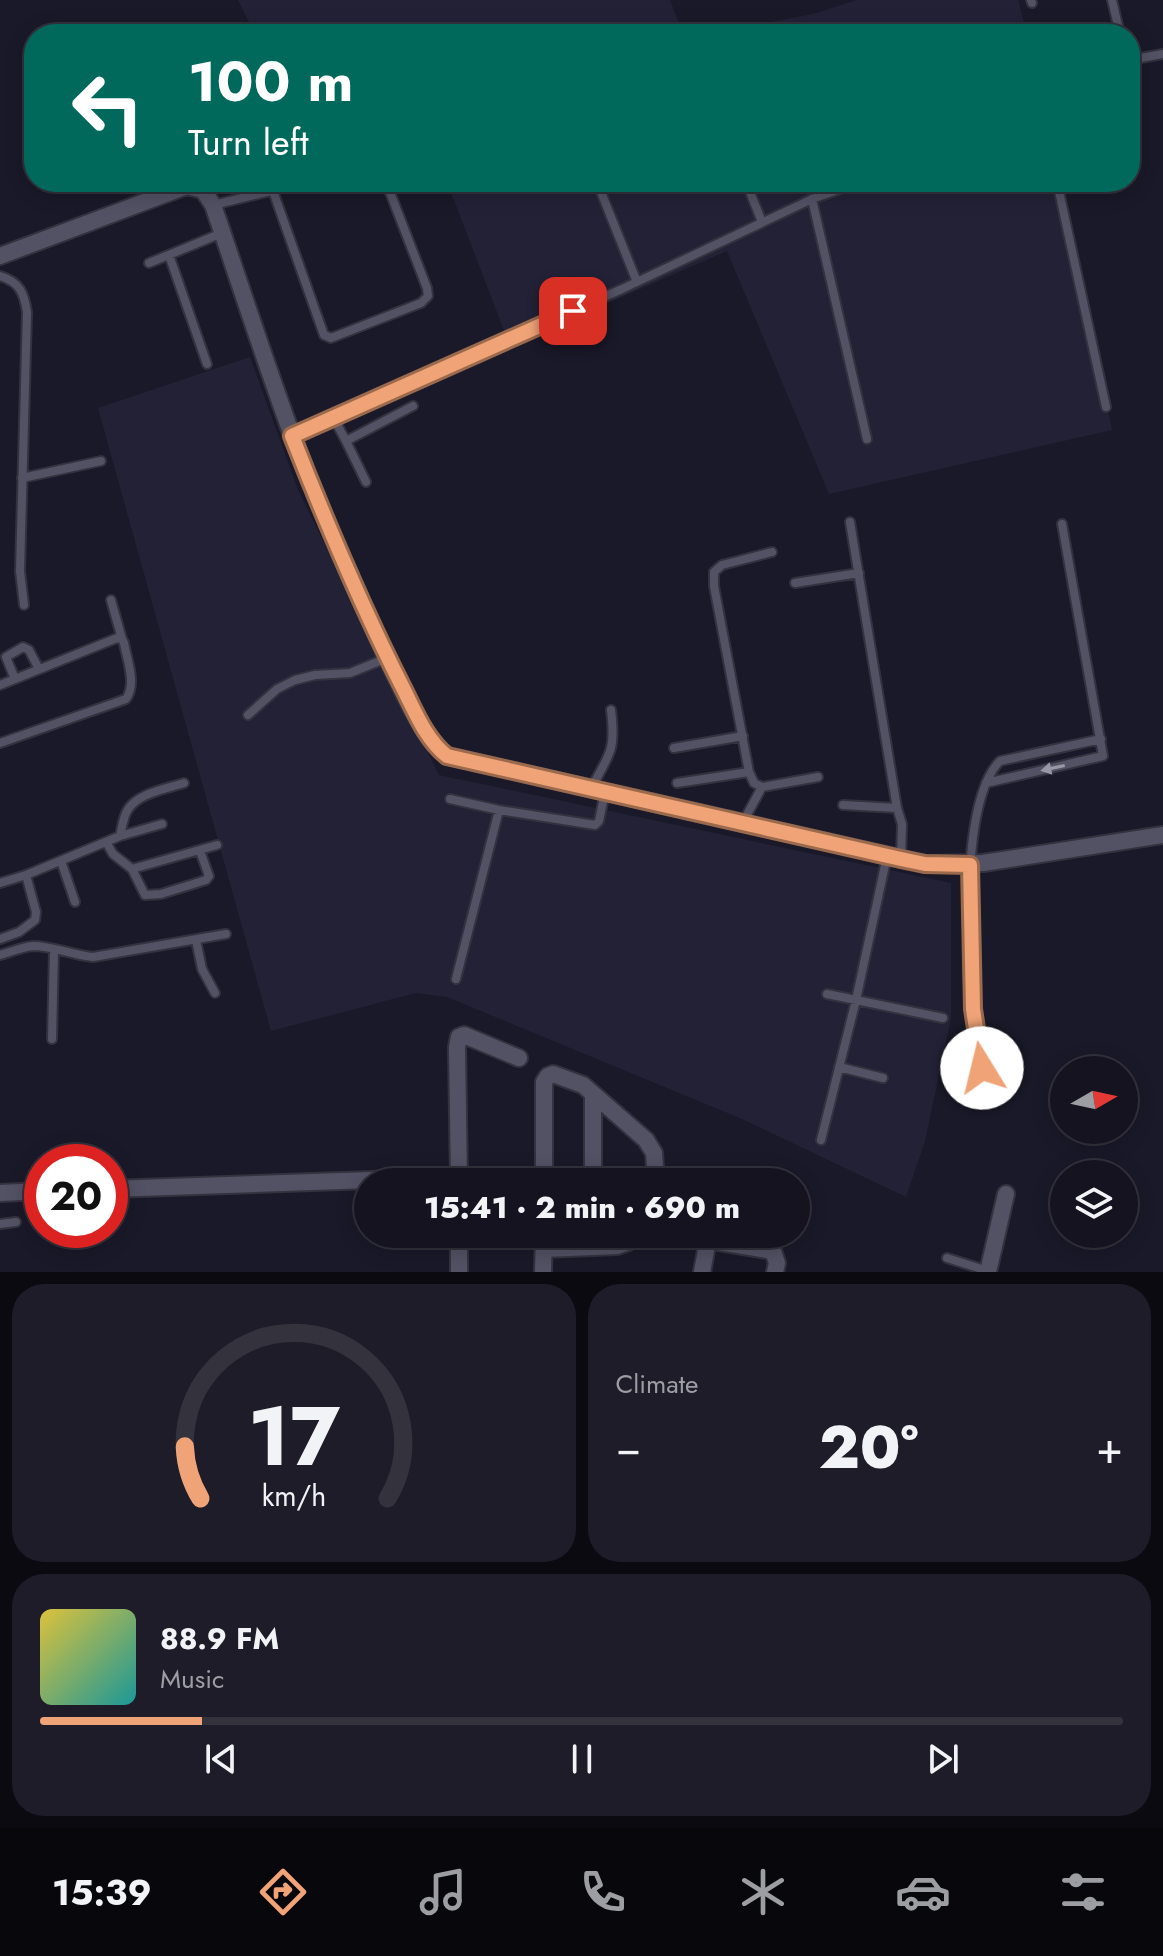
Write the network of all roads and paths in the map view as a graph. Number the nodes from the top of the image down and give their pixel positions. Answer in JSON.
{"nodes":[{"id":1,"x":1112,"y":0,"type":"edge"},
{"id":2,"x":1118,"y":24,"type":"edge"},
{"id":3,"x":1163,"y":54,"type":"edge"},
{"id":4,"x":1140,"y":58,"type":"edge"},
{"id":5,"x":171,"y":192,"type":"edge"},
{"id":6,"x":204,"y":192,"type":"edge"},
{"id":7,"x":260,"y":192,"type":"edge"},
{"id":8,"x":273,"y":192,"type":"edge"},
{"id":9,"x":390,"y":192,"type":"edge"},
{"id":10,"x":601,"y":192,"type":"edge"},
{"id":11,"x":750,"y":192,"type":"edge"},
{"id":12,"x":832,"y":192,"type":"edge"},
{"id":13,"x":1059,"y":192,"type":"edge"},
{"id":14,"x":812,"y":199,"type":"junction"},
{"id":15,"x":213,"y":205,"type":"junction"},
{"id":16,"x":762,"y":222,"type":"junction"},
{"id":17,"x":223,"y":233,"type":"junction"},
{"id":18,"x":169,"y":255,"type":"junction"},
{"id":19,"x":0,"y":256,"type":"edge"},
{"id":20,"x":149,"y":263,"type":"dead end"},
{"id":21,"x":0,"y":276,"type":"edge"},
{"id":22,"x":637,"y":282,"type":"junction"},
{"id":23,"x":207,"y":364,"type":"dead end"},
{"id":24,"x":413,"y":406,"type":"dead end"},
{"id":25,"x":1106,"y":407,"type":"dead end"},
{"id":26,"x":333,"y":417,"type":"junction"},
{"id":27,"x":292,"y":436,"type":"junction"},
{"id":28,"x":867,"y":439,"type":"dead end"},
{"id":29,"x":346,"y":441,"type":"junction"},
{"id":30,"x":101,"y":461,"type":"dead end"},
{"id":31,"x":22,"y":478,"type":"junction"},
{"id":32,"x":366,"y":482,"type":"dead end"},
{"id":33,"x":850,"y":522,"type":"dead end"},
{"id":34,"x":1062,"y":524,"type":"dead end"},
{"id":35,"x":772,"y":552,"type":"dead end"},
{"id":36,"x":859,"y":573,"type":"junction"},
{"id":37,"x":795,"y":583,"type":"dead end"},
{"id":38,"x":111,"y":600,"type":"dead end"},
{"id":39,"x":24,"y":605,"type":"dead end"},
{"id":40,"x":122,"y":639,"type":"junction"},
{"id":41,"x":388,"y":658,"type":"junction"},
{"id":42,"x":39,"y":669,"type":"junction"},
{"id":43,"x":15,"y":679,"type":"junction"},
{"id":44,"x":0,"y":685,"type":"edge"},
{"id":45,"x":611,"y":710,"type":"dead end"},
{"id":46,"x":248,"y":715,"type":"dead end"},
{"id":47,"x":743,"y":736,"type":"junction"},
{"id":48,"x":1101,"y":739,"type":"junction"},
{"id":49,"x":0,"y":743,"type":"edge"},
{"id":50,"x":674,"y":748,"type":"dead end"},
{"id":51,"x":749,"y":772,"type":"junction"},
{"id":52,"x":818,"y":777,"type":"dead end"},
{"id":53,"x":184,"y":783,"type":"dead end"},
{"id":54,"x":677,"y":783,"type":"dead end"},
{"id":55,"x":986,"y":783,"type":"junction"},
{"id":56,"x":762,"y":787,"type":"junction"},
{"id":57,"x":598,"y":790,"type":"junction"},
{"id":58,"x":450,"y":799,"type":"dead end"},
{"id":59,"x":843,"y":805,"type":"dead end"},
{"id":60,"x":897,"y":808,"type":"junction"},
{"id":61,"x":499,"y":810,"type":"junction"},
{"id":62,"x":162,"y":824,"type":"dead end"},
{"id":63,"x":742,"y":824,"type":"junction"},
{"id":64,"x":1163,"y":835,"type":"edge"},
{"id":65,"x":120,"y":836,"type":"junction"},
{"id":66,"x":106,"y":842,"type":"junction"},
{"id":67,"x":217,"y":845,"type":"dead end"},
{"id":68,"x":200,"y":851,"type":"junction"},
{"id":69,"x":894,"y":858,"type":"junction"},
{"id":70,"x":61,"y":861,"type":"junction"},
{"id":71,"x":970,"y":865,"type":"junction"},
{"id":72,"x":132,"y":869,"type":"junction"},
{"id":73,"x":26,"y":875,"type":"junction"},
{"id":74,"x":0,"y":883,"type":"edge"},
{"id":75,"x":75,"y":902,"type":"dead end"},
{"id":76,"x":226,"y":934,"type":"dead end"},
{"id":77,"x":0,"y":939,"type":"edge"},
{"id":78,"x":196,"y":940,"type":"junction"},
{"id":79,"x":54,"y":951,"type":"junction"},
{"id":80,"x":0,"y":955,"type":"edge"},
{"id":81,"x":456,"y":979,"type":"dead end"},
{"id":82,"x":215,"y":993,"type":"dead end"},
{"id":83,"x":827,"y":994,"type":"dead end"},
{"id":84,"x":856,"y":1000,"type":"junction"},
{"id":85,"x":943,"y":1018,"type":"dead end"},
{"id":86,"x":52,"y":1039,"type":"dead end"},
{"id":87,"x":519,"y":1058,"type":"dead end"},
{"id":88,"x":839,"y":1067,"type":"junction"},
{"id":89,"x":883,"y":1078,"type":"dead end"},
{"id":90,"x":593,"y":1094,"type":"junction"},
{"id":91,"x":987,"y":1097,"type":"dead end"},
{"id":92,"x":821,"y":1140,"type":"dead end"},
{"id":93,"x":459,"y":1168,"type":"edge"},
{"id":94,"x":544,"y":1168,"type":"edge"},
{"id":95,"x":593,"y":1168,"type":"edge"},
{"id":96,"x":655,"y":1168,"type":"edge"},
{"id":97,"x":354,"y":1182,"type":"edge"},
{"id":98,"x":128,"y":1188,"type":"edge"},
{"id":99,"x":24,"y":1192,"type":"edge"},
{"id":100,"x":0,"y":1193,"type":"edge"},
{"id":101,"x":1006,"y":1194,"type":"dead end"},
{"id":102,"x":16,"y":1222,"type":"dead end"},
{"id":103,"x":0,"y":1224,"type":"edge"},
{"id":104,"x":459,"y":1248,"type":"edge"},
{"id":105,"x":544,"y":1248,"type":"edge"},
{"id":106,"x":706,"y":1248,"type":"edge"},
{"id":107,"x":755,"y":1248,"type":"edge"},
{"id":108,"x":947,"y":1258,"type":"dead end"},
{"id":109,"x":459,"y":1272,"type":"edge"},
{"id":110,"x":543,"y":1272,"type":"edge"},
{"id":111,"x":702,"y":1272,"type":"edge"},
{"id":112,"x":775,"y":1272,"type":"edge"},
{"id":113,"x":988,"y":1272,"type":"edge"}],
"edges":[{"from":1,"to":2,"type":"lane"},
{"from":3,"to":4,"type":"lane"},
{"from":5,"to":19,"type":"street"},
{"from":6,"to":15,"type":"street"},
{"from":7,"to":15,"type":"lane"},
{"from":8,"to":9,"type":"lane"},
{"from":10,"to":22,"type":"lane"},
{"from":11,"to":16,"type":"lane"},
{"from":12,"to":14,"type":"lane"},
{"from":13,"to":25,"type":"lane"},
{"from":14,"to":16,"type":"lane"},
{"from":14,"to":28,"type":"lane"},
{"from":15,"to":17,"type":"street"},
{"from":16,"to":22,"type":"lane"},
{"from":17,"to":18,"type":"lane"},
{"from":17,"to":27,"type":"street"},
{"from":18,"to":20,"type":"lane"},
{"from":18,"to":23,"type":"lane"},
{"from":21,"to":31,"type":"lane"},
{"from":22,"to":26,"type":"lane"},
{"from":24,"to":29,"type":"lane"},
{"from":26,"to":27,"type":"lane"},
{"from":26,"to":29,"type":"lane"},
{"from":27,"to":41,"type":"street"},
{"from":29,"to":32,"type":"lane"},
{"from":30,"to":31,"type":"lane"},
{"from":31,"to":39,"type":"lane"},
{"from":33,"to":36,"type":"lane"},
{"from":34,"to":48,"type":"lane"},
{"from":35,"to":47,"type":"lane"},
{"from":36,"to":37,"type":"lane"},
{"from":36,"to":60,"type":"lane"},
{"from":38,"to":40,"type":"lane"},
{"from":40,"to":42,"type":"lane"},
{"from":40,"to":49,"type":"lane"},
{"from":41,"to":46,"type":"lane"},
{"from":41,"to":57,"type":"street"},
{"from":42,"to":43,"type":"lane"},
{"from":42,"to":43,"type":"lane"},
{"from":43,"to":44,"type":"lane"},
{"from":45,"to":57,"type":"lane"},
{"from":47,"to":50,"type":"lane"},
{"from":47,"to":51,"type":"lane"},
{"from":48,"to":55,"type":"lane"},
{"from":48,"to":55,"type":"lane","one_way":true},
{"from":51,"to":54,"type":"lane"},
{"from":51,"to":56,"type":"lane"},
{"from":52,"to":56,"type":"lane"},
{"from":53,"to":65,"type":"lane"},
{"from":55,"to":71,"type":"lane"},
{"from":56,"to":63,"type":"lane"},
{"from":57,"to":61,"type":"lane"},
{"from":57,"to":63,"type":"street"},
{"from":58,"to":61,"type":"lane"},
{"from":59,"to":60,"type":"lane"},
{"from":60,"to":69,"type":"lane"},
{"from":61,"to":81,"type":"lane"},
{"from":62,"to":65,"type":"lane"},
{"from":63,"to":69,"type":"street"},
{"from":64,"to":71,"type":"street"},
{"from":65,"to":66,"type":"lane"},
{"from":66,"to":70,"type":"lane"},
{"from":66,"to":72,"type":"lane"},
{"from":67,"to":68,"type":"lane"},
{"from":68,"to":72,"type":"lane"},
{"from":68,"to":72,"type":"lane"},
{"from":69,"to":71,"type":"street"},
{"from":69,"to":84,"type":"lane"},
{"from":70,"to":73,"type":"lane"},
{"from":70,"to":75,"type":"lane"},
{"from":71,"to":91,"type":"lane"},
{"from":73,"to":74,"type":"lane"},
{"from":73,"to":77,"type":"lane"},
{"from":76,"to":78,"type":"lane"},
{"from":78,"to":79,"type":"lane"},
{"from":78,"to":82,"type":"lane"},
{"from":79,"to":80,"type":"lane"},
{"from":79,"to":86,"type":"lane"},
{"from":83,"to":84,"type":"lane"},
{"from":84,"to":85,"type":"lane"},
{"from":84,"to":88,"type":"lane"},
{"from":87,"to":93,"type":"street"},
{"from":88,"to":89,"type":"lane"},
{"from":88,"to":92,"type":"lane"},
{"from":90,"to":94,"type":"street"},
{"from":90,"to":95,"type":"street"},
{"from":90,"to":96,"type":"street"},
{"from":97,"to":98,"type":"street"},
{"from":99,"to":100,"type":"street"},
{"from":101,"to":113,"type":"street"},
{"from":102,"to":103,"type":"lane"},
{"from":104,"to":109,"type":"street"},
{"from":105,"to":110,"type":"street"},
{"from":106,"to":111,"type":"street"},
{"from":107,"to":112,"type":"street"},
{"from":108,"to":113,"type":"lane"}]}
